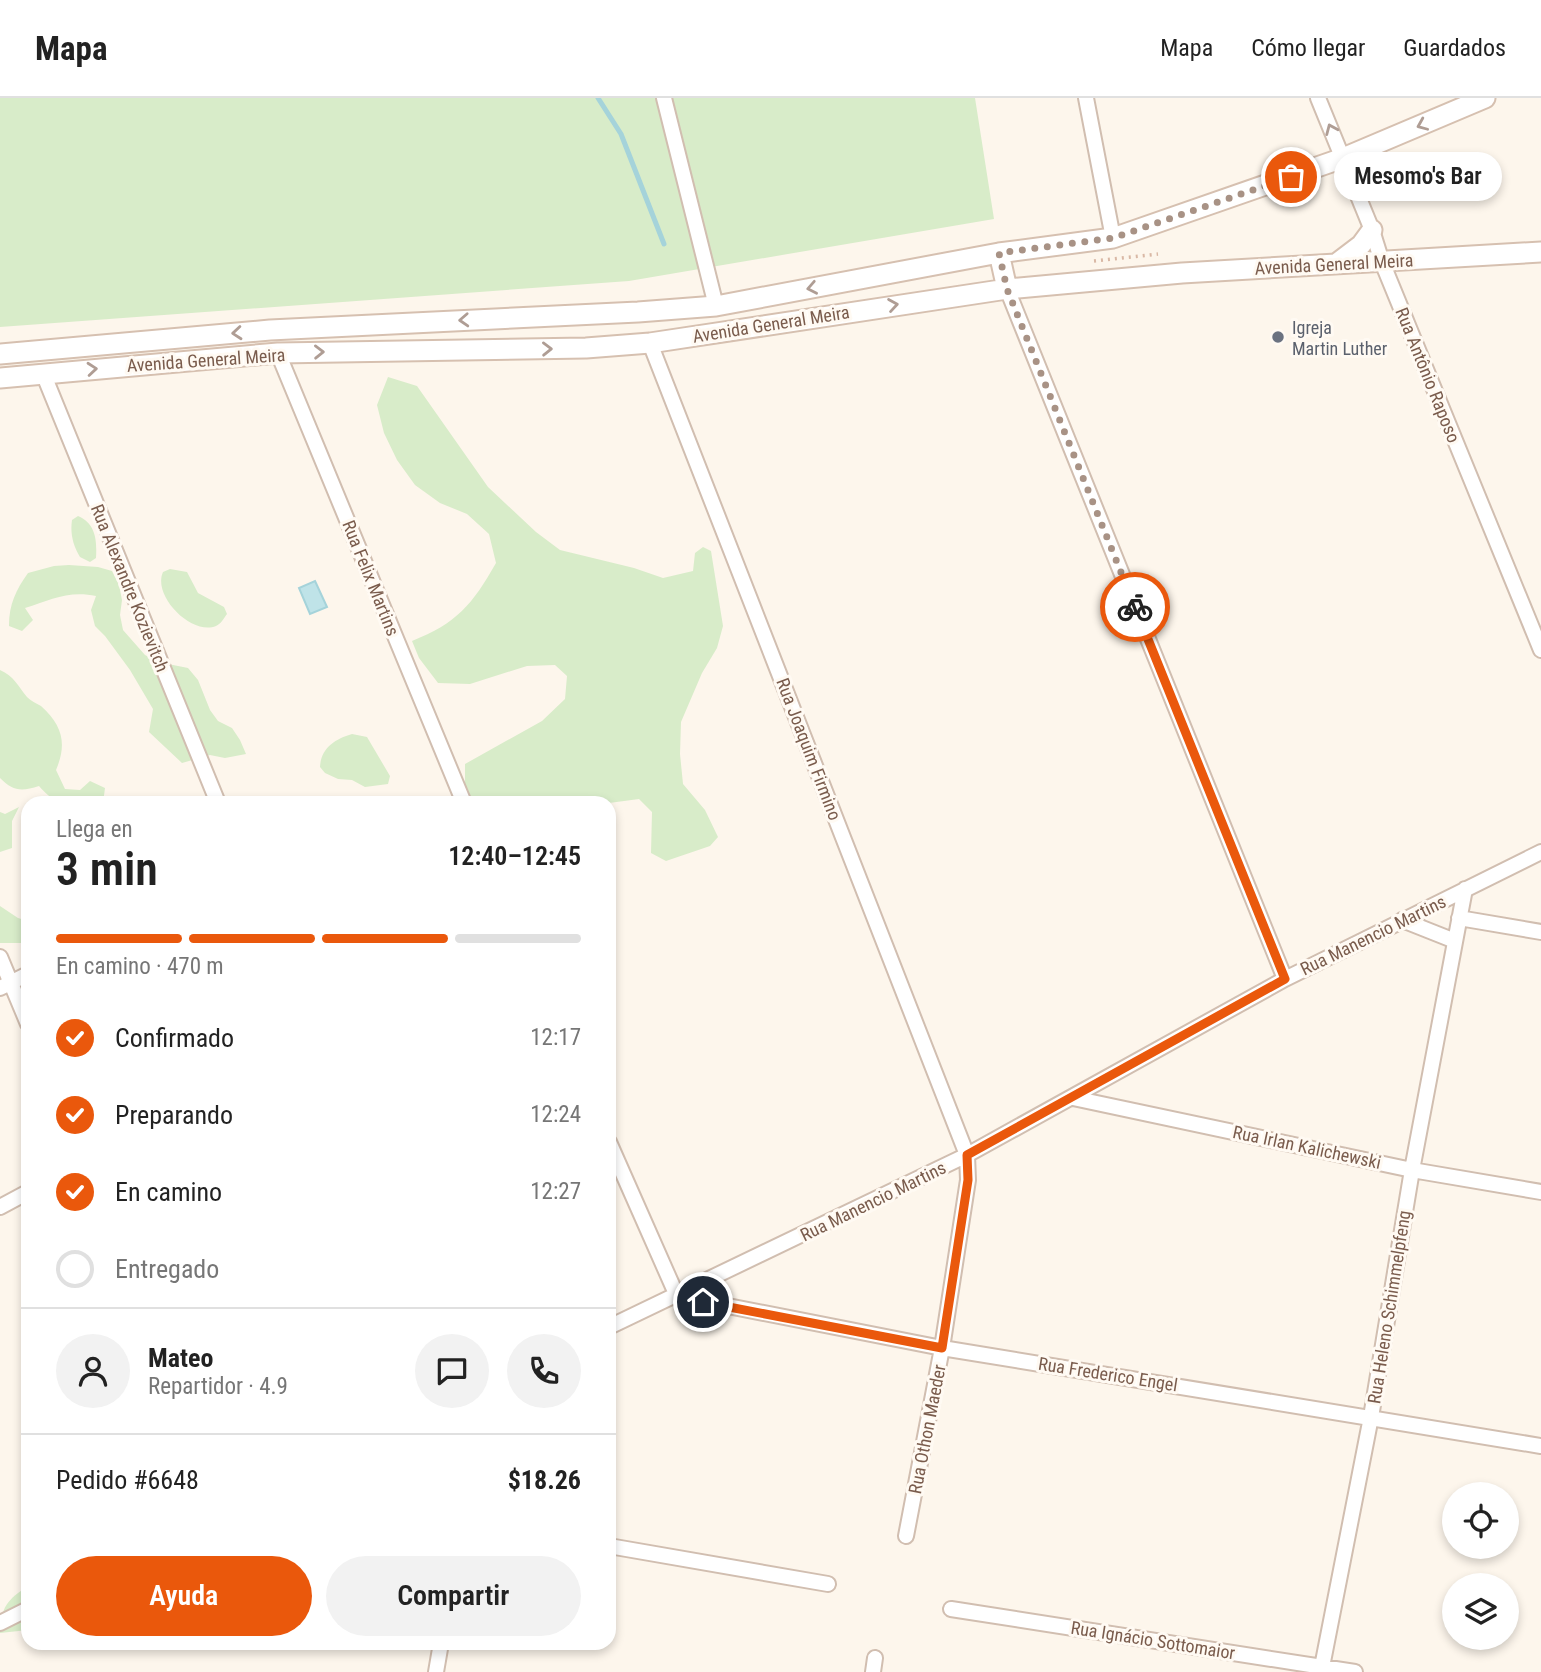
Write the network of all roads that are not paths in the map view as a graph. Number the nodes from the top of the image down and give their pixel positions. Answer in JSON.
{"nodes":[{"id":1,"x":664,"y":98,"type":"edge"},
{"id":2,"x":1086,"y":98,"type":"edge"},
{"id":3,"x":1318,"y":98,"type":"edge"},
{"id":4,"x":1485,"y":98,"type":"edge"},
{"id":5,"x":1343,"y":158,"type":"junction"},
{"id":6,"x":1372,"y":230,"type":"junction"},
{"id":7,"x":1113,"y":238,"type":"junction"},
{"id":8,"x":1541,"y":252,"type":"edge"},
{"id":9,"x":999,"y":253,"type":"junction"},
{"id":10,"x":1382,"y":262,"type":"junction"},
{"id":11,"x":1336,"y":264,"type":"junction"},
{"id":12,"x":1007,"y":289,"type":"junction"},
{"id":13,"x":716,"y":306,"type":"junction"},
{"id":14,"x":650,"y":343,"type":"junction"},
{"id":15,"x":278,"y":353,"type":"junction"},
{"id":16,"x":0,"y":354,"type":"edge"},
{"id":17,"x":43,"y":373,"type":"junction"},
{"id":18,"x":0,"y":379,"type":"edge"},
{"id":19,"x":1541,"y":650,"type":"edge"},
{"id":20,"x":215,"y":796,"type":"edge"},
{"id":21,"x":461,"y":796,"type":"edge"},
{"id":22,"x":1541,"y":852,"type":"edge"},
{"id":23,"x":1465,"y":889,"type":"junction"},
{"id":24,"x":1459,"y":918,"type":"junction"},
{"id":25,"x":1402,"y":920,"type":"junction"},
{"id":26,"x":1541,"y":932,"type":"edge"},
{"id":27,"x":1455,"y":941,"type":"junction"},
{"id":28,"x":0,"y":957,"type":"edge"},
{"id":29,"x":1285,"y":979,"type":"junction"},
{"id":30,"x":6,"y":985,"type":"edge"},
{"id":31,"x":21,"y":1012,"type":"edge"},
{"id":32,"x":1073,"y":1098,"type":"junction"},
{"id":33,"x":967,"y":1155,"type":"junction"},
{"id":34,"x":616,"y":1158,"type":"edge"},
{"id":35,"x":1412,"y":1170,"type":"junction"},
{"id":36,"x":1541,"y":1192,"type":"edge"},
{"id":37,"x":21,"y":1196,"type":"edge"},
{"id":38,"x":0,"y":1207,"type":"edge"},
{"id":39,"x":677,"y":1296,"type":"junction"},
{"id":40,"x":616,"y":1324,"type":"edge"},
{"id":41,"x":942,"y":1348,"type":"junction"},
{"id":42,"x":1371,"y":1417,"type":"junction"},
{"id":43,"x":1541,"y":1446,"type":"edge"},
{"id":44,"x":906,"y":1536,"type":"dead end"},
{"id":45,"x":616,"y":1547,"type":"edge"},
{"id":46,"x":828,"y":1584,"type":"dead end"},
{"id":47,"x":951,"y":1609,"type":"dead end"},
{"id":48,"x":21,"y":1612,"type":"edge"},
{"id":49,"x":0,"y":1623,"type":"edge"},
{"id":50,"x":440,"y":1650,"type":"edge"},
{"id":51,"x":1322,"y":1669,"type":"edge"},
{"id":52,"x":436,"y":1672,"type":"edge"},
{"id":53,"x":1355,"y":1672,"type":"edge"}],
"edges":[{"from":1,"to":13,"type":"street"},
{"from":2,"to":7,"type":"street"},
{"from":5,"to":3,"type":"street","name":"Rua Antônio Raposo","one_way":true},
{"from":4,"to":5,"type":"main road","name":"Avenida General Meira","one_way":true},
{"from":5,"to":6,"type":"street","name":"Rua Antônio Raposo"},
{"from":5,"to":7,"type":"main road","name":"Avenida General Meira"},
{"from":6,"to":10,"type":"street","name":"Rua Antônio Raposo"},
{"from":6,"to":11,"type":"main road"},
{"from":7,"to":9,"type":"main road","name":"Avenida General Meira"},
{"from":8,"to":10,"type":"main road","name":"Avenida General Meira"},
{"from":9,"to":12,"type":"main road"},
{"from":9,"to":13,"type":"main road","name":"Avenida General Meira","one_way":true},
{"from":10,"to":11,"type":"main road","name":"Avenida General Meira"},
{"from":10,"to":19,"type":"street","name":"Rua Antônio Raposo"},
{"from":11,"to":12,"type":"main road","name":"Avenida General Meira"},
{"from":14,"to":12,"type":"main road","name":"Avenida General Meira","one_way":true},
{"from":12,"to":29,"type":"street"},
{"from":13,"to":16,"type":"main road","name":"Avenida General Meira","one_way":true},
{"from":15,"to":14,"type":"main road","name":"Avenida General Meira","one_way":true},
{"from":14,"to":33,"type":"street","name":"Rua Joaquim Firmino"},
{"from":17,"to":15,"type":"main road","name":"Avenida General Meira","one_way":true},
{"from":15,"to":21,"type":"street","name":"Rua Felix Martins"},
{"from":17,"to":18,"type":"main road","name":"Avenida General Meira"},
{"from":17,"to":20,"type":"street","name":"Rua Alexandre Kozievitch"},
{"from":22,"to":23,"type":"street","name":"Rua Manencio Martins"},
{"from":23,"to":24,"type":"street","name":"Rua Heleno Schimmelpfeng"},
{"from":23,"to":25,"type":"street","name":"Rua Manencio Martins"},
{"from":24,"to":26,"type":"street"},
{"from":24,"to":27,"type":"street","name":"Rua Heleno Schimmelpfeng"},
{"from":25,"to":27,"type":"street"},
{"from":25,"to":29,"type":"street","name":"Rua Manencio Martins"},
{"from":27,"to":35,"type":"street","name":"Rua Heleno Schimmelpfeng"},
{"from":28,"to":30,"type":"street"},
{"from":29,"to":32,"type":"street","name":"Rua Manencio Martins"},
{"from":30,"to":31,"type":"street"},
{"from":32,"to":33,"type":"street","name":"Rua Manencio Martins"},
{"from":32,"to":35,"type":"street","name":"Rua Irlan Kalichewski"},
{"from":33,"to":39,"type":"street","name":"Rua Manencio Martins"},
{"from":33,"to":41,"type":"street","name":"Rua Othon Maeder"},
{"from":34,"to":39,"type":"street"},
{"from":35,"to":36,"type":"street","name":"Rua Irlan Kalichewski"},
{"from":35,"to":42,"type":"street","name":"Rua Heleno Schimmelpfeng"},
{"from":37,"to":38,"type":"street"},
{"from":39,"to":40,"type":"street","name":"Rua Manencio Martins"},
{"from":39,"to":41,"type":"street","name":"Rua Frederico Engel"},
{"from":41,"to":42,"type":"street","name":"Rua Frederico Engel"},
{"from":41,"to":44,"type":"street","name":"Rua Othon Maeder"},
{"from":42,"to":43,"type":"street","name":"Rua Frederico Engel"},
{"from":42,"to":51,"type":"street","name":"Rua Heleno Schimmelpfeng"},
{"from":45,"to":46,"type":"street"},
{"from":47,"to":51,"type":"street","name":"Rua Ignácio Sottomaior"},
{"from":48,"to":49,"type":"street"},
{"from":50,"to":52,"type":"street"},
{"from":51,"to":53,"type":"street","name":"Rua Ignácio Sottomaior"}]}
